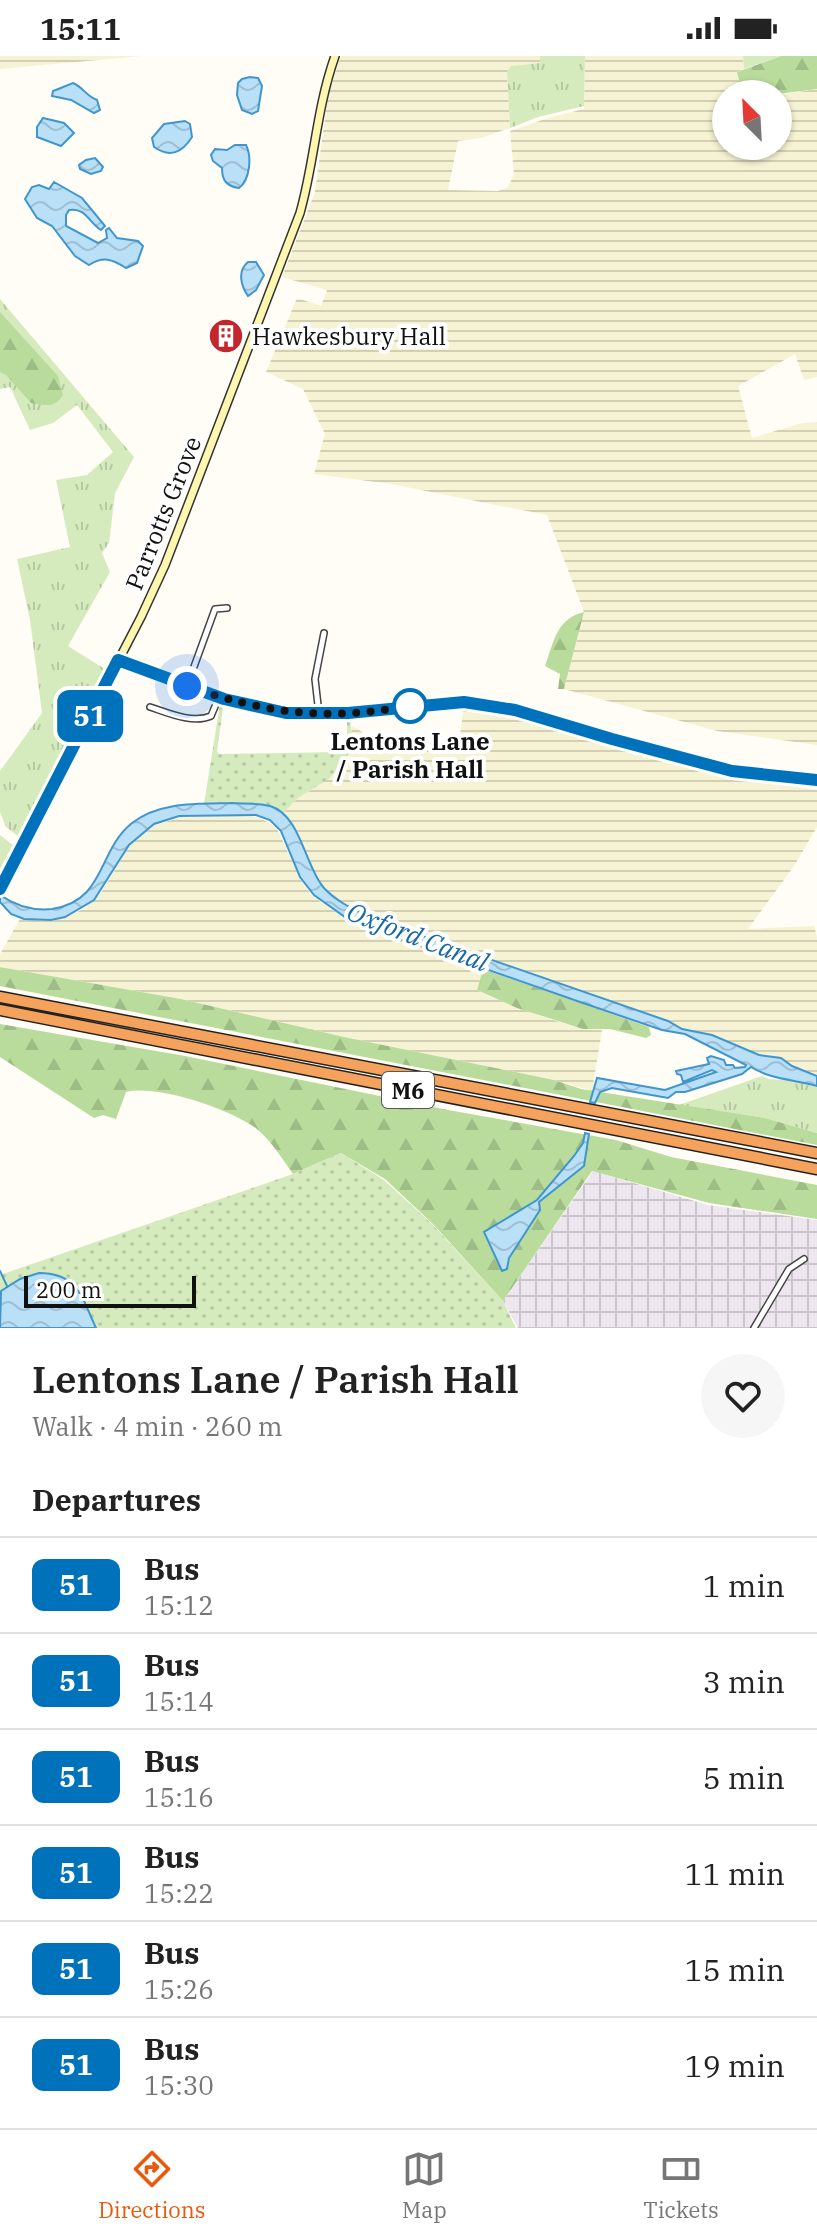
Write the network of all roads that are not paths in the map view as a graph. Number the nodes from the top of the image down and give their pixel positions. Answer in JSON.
{"nodes":[{"id":1,"x":335,"y":56,"type":"edge"},
{"id":2,"x":227,"y":608,"type":"dead end"},
{"id":3,"x":325,"y":636,"type":"dead end"},
{"id":4,"x":118,"y":660,"type":"junction"},
{"id":5,"x":187,"y":686,"type":"junction"},
{"id":6,"x":219,"y":697,"type":"junction"},
{"id":7,"x":150,"y":707,"type":"dead end"},
{"id":8,"x":319,"y":714,"type":"junction"},
{"id":9,"x":817,"y":780,"type":"edge"},
{"id":10,"x":0,"y":889,"type":"edge"},
{"id":11,"x":0,"y":997,"type":"edge"},
{"id":12,"x":0,"y":1010,"type":"edge"},
{"id":13,"x":817,"y":1153,"type":"edge"},
{"id":14,"x":817,"y":1169,"type":"edge"},
{"id":15,"x":804,"y":1259,"type":"dead end"},
{"id":16,"x":754,"y":1328,"type":"edge"}],
"edges":[{"from":1,"to":4,"type":"main road","name":"Parrotts Grove"},
{"from":2,"to":5,"type":"street"},
{"from":3,"to":8,"type":"street"},
{"from":4,"to":5,"type":"street"},
{"from":4,"to":10,"type":"main road","name":"Parrotts Grove"},
{"from":5,"to":6,"type":"street"},
{"from":6,"to":7,"type":"street"},
{"from":6,"to":8,"type":"street"},
{"from":8,"to":9,"type":"street"},
{"from":11,"to":13,"type":"highway","number":"M6"},
{"from":12,"to":14,"type":"highway","number":"M6"},
{"from":15,"to":16,"type":"street"}]}
